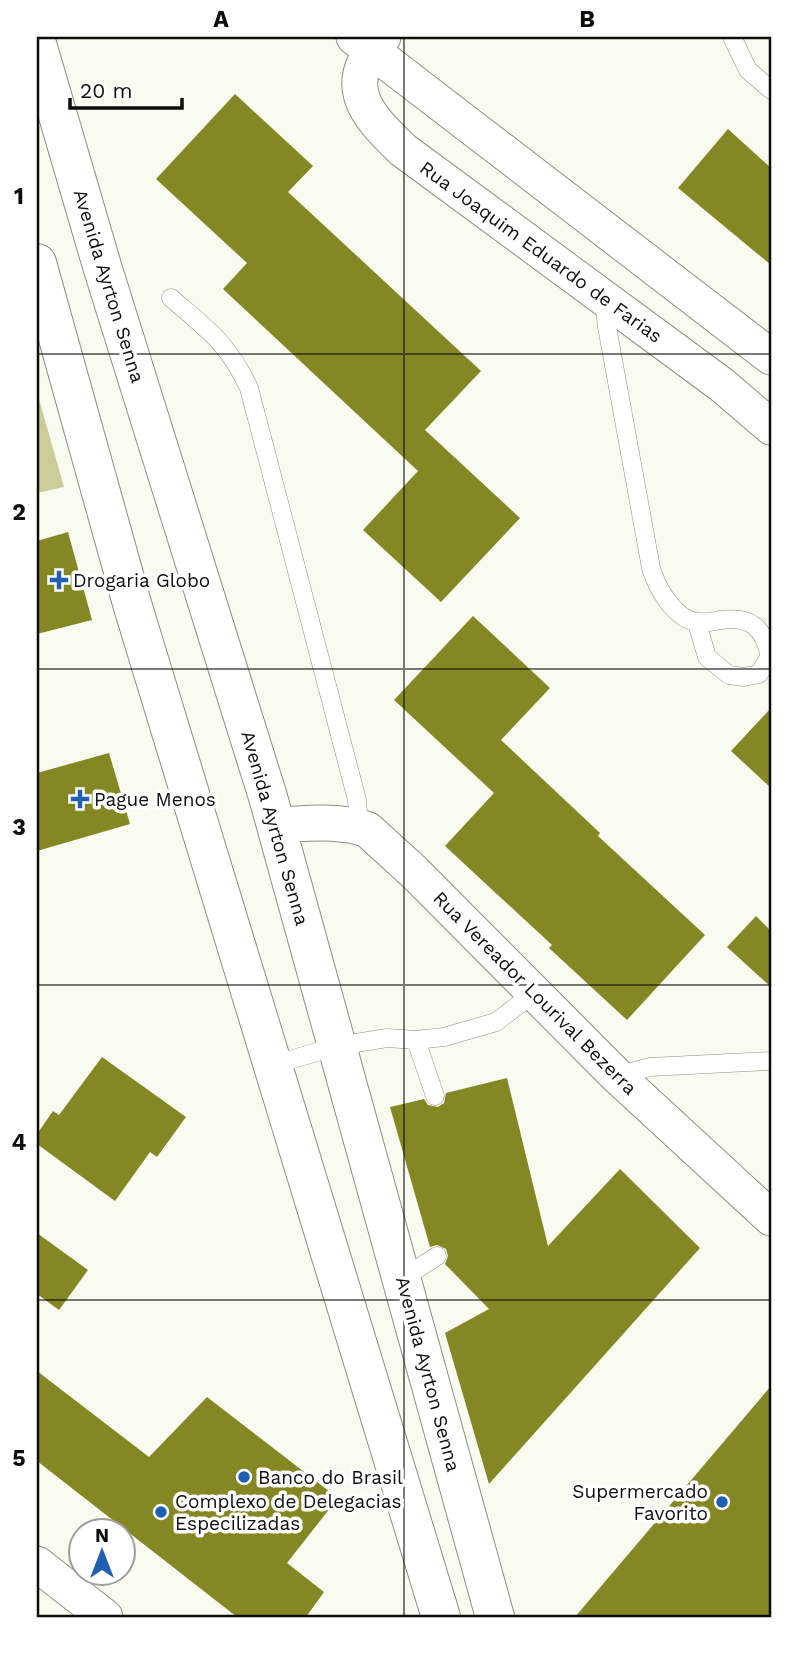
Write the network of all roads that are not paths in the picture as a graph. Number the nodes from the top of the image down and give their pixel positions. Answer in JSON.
{"nodes":[{"id":1,"x":732,"y":37,"type":"edge"},
{"id":2,"x":369,"y":41,"type":"edge"},
{"id":3,"x":37,"y":44,"type":"edge"},
{"id":4,"x":771,"y":90,"type":"edge"},
{"id":5,"x":37,"y":263,"type":"edge"},
{"id":6,"x":170,"y":298,"type":"dead end"},
{"id":7,"x":604,"y":299,"type":"junction"},
{"id":8,"x":771,"y":357,"type":"edge"},
{"id":9,"x":771,"y":427,"type":"edge"},
{"id":10,"x":697,"y":623,"type":"dead end"},
{"id":11,"x":275,"y":825,"type":"junction"},
{"id":12,"x":359,"y":827,"type":"junction"},
{"id":13,"x":534,"y":993,"type":"junction"},
{"id":14,"x":416,"y":1040,"type":"junction"},
{"id":15,"x":337,"y":1046,"type":"junction"},
{"id":16,"x":771,"y":1061,"type":"edge"},
{"id":17,"x":273,"y":1065,"type":"junction"},
{"id":18,"x":617,"y":1076,"type":"junction"},
{"id":19,"x":435,"y":1096,"type":"dead end"},
{"id":20,"x":771,"y":1217,"type":"edge"},
{"id":21,"x":437,"y":1256,"type":"dead end"},
{"id":22,"x":402,"y":1279,"type":"junction"},
{"id":23,"x":37,"y":1564,"type":"edge"},
{"id":24,"x":105,"y":1617,"type":"edge"},
{"id":25,"x":440,"y":1617,"type":"edge"},
{"id":26,"x":495,"y":1617,"type":"edge"}],
"edges":[{"from":1,"to":4,"type":"lane"},
{"from":2,"to":7,"type":"street","name":"Rua Joaquim Eduardo de Farias"},
{"from":2,"to":8,"type":"street","name":"Rua Joaquim Eduardo de Farias"},
{"from":3,"to":11,"type":"main road","name":"Avenida Ayrton Senna"},
{"from":5,"to":17,"type":"main road"},
{"from":6,"to":12,"type":"lane"},
{"from":7,"to":9,"type":"street","name":"Rua Joaquim Eduardo de Farias"},
{"from":7,"to":10,"type":"lane"},
{"from":11,"to":12,"type":"street"},
{"from":11,"to":15,"type":"main road","name":"Avenida Ayrton Senna"},
{"from":12,"to":13,"type":"street","name":"Rua Vereador Lourival Bezerra"},
{"from":13,"to":14,"type":"lane"},
{"from":13,"to":18,"type":"street","name":"Rua Vereador Lourival Bezerra"},
{"from":14,"to":15,"type":"lane"},
{"from":14,"to":19,"type":"lane"},
{"from":15,"to":17,"type":"lane"},
{"from":15,"to":22,"type":"main road","name":"Avenida Ayrton Senna"},
{"from":16,"to":18,"type":"lane"},
{"from":17,"to":25,"type":"main road"},
{"from":18,"to":20,"type":"street","name":"Rua Vereador Lourival Bezerra"},
{"from":21,"to":22,"type":"lane"},
{"from":22,"to":26,"type":"main road","name":"Avenida Ayrton Senna"},
{"from":23,"to":24,"type":"street"}]}
